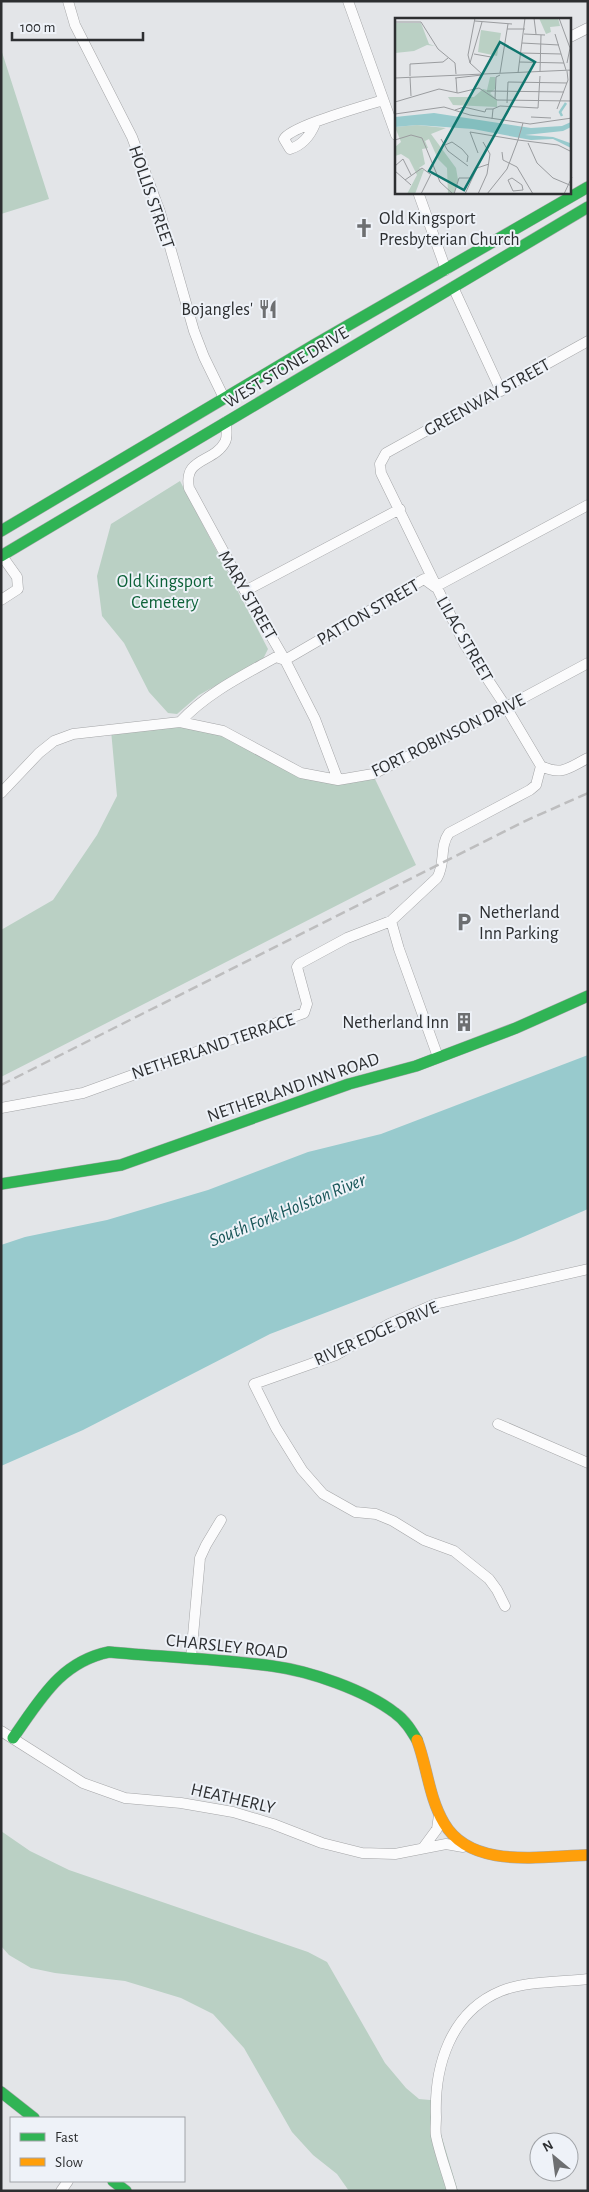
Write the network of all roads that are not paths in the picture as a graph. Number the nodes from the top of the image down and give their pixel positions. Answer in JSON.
{"nodes":[{"id":1,"x":68,"y":1,"type":"edge"},
{"id":2,"x":348,"y":1,"type":"edge"},
{"id":3,"x":588,"y":28,"type":"edge"},
{"id":4,"x":572,"y":36,"type":"edge"},
{"id":5,"x":383,"y":100,"type":"junction"},
{"id":6,"x":393,"y":114,"type":"edge"},
{"id":7,"x":315,"y":124,"type":"dead end"},
{"id":8,"x":395,"y":128,"type":"edge"},
{"id":9,"x":588,"y":187,"type":"edge"},
{"id":10,"x":419,"y":194,"type":"edge"},
{"id":11,"x":588,"y":207,"type":"edge"},
{"id":12,"x":446,"y":270,"type":"junction"},
{"id":13,"x":453,"y":287,"type":"junction"},
{"id":14,"x":352,"y":324,"type":"junction"},
{"id":15,"x":376,"y":333,"type":"junction"},
{"id":16,"x":588,"y":341,"type":"edge"},
{"id":17,"x":501,"y":391,"type":"junction"},
{"id":18,"x":224,"y":398,"type":"junction"},
{"id":19,"x":226,"y":422,"type":"junction"},
{"id":20,"x":386,"y":453,"type":"joint"},
{"id":21,"x":588,"y":505,"type":"edge"},
{"id":22,"x":400,"y":509,"type":"junction"},
{"id":23,"x":1,"y":530,"type":"edge"},
{"id":24,"x":2,"y":555,"type":"edge"},
{"id":25,"x":435,"y":587,"type":"junction"},
{"id":26,"x":245,"y":591,"type":"junction"},
{"id":27,"x":1,"y":600,"type":"edge"},
{"id":28,"x":285,"y":660,"type":"junction"},
{"id":29,"x":588,"y":663,"type":"edge"},
{"id":30,"x":506,"y":708,"type":"junction"},
{"id":31,"x":180,"y":722,"type":"junction"},
{"id":32,"x":588,"y":758,"type":"edge"},
{"id":33,"x":541,"y":766,"type":"junction"},
{"id":34,"x":338,"y":780,"type":"junction"},
{"id":35,"x":1,"y":792,"type":"edge"},
{"id":36,"x":391,"y":921,"type":"junction"},
{"id":37,"x":588,"y":996,"type":"edge"},
{"id":38,"x":438,"y":1058,"type":"junction"},
{"id":39,"x":1,"y":1108,"type":"edge"},
{"id":40,"x":1,"y":1184,"type":"edge"},
{"id":41,"x":588,"y":1269,"type":"edge"},
{"id":42,"x":498,"y":1424,"type":"dead end"},
{"id":43,"x":588,"y":1463,"type":"edge"},
{"id":44,"x":221,"y":1520,"type":"dead end"},
{"id":45,"x":505,"y":1606,"type":"dead end"},
{"id":46,"x":191,"y":1658,"type":"junction"},
{"id":47,"x":1,"y":1731,"type":"edge"},
{"id":48,"x":13,"y":1738,"type":"junction"},
{"id":49,"x":437,"y":1804,"type":"junction"},
{"id":50,"x":422,"y":1848,"type":"junction"},
{"id":51,"x":469,"y":1848,"type":"junction"},
{"id":52,"x":588,"y":1855,"type":"edge"},
{"id":53,"x":588,"y":1979,"type":"edge"},
{"id":54,"x":1,"y":2092,"type":"edge"},
{"id":55,"x":33,"y":2117,"type":"edge"},
{"id":56,"x":114,"y":2182,"type":"edge"},
{"id":57,"x":126,"y":2191,"type":"edge"},
{"id":58,"x":452,"y":2191,"type":"edge"}],
"edges":[{"from":1,"to":18,"type":"street","name":"HOLLIS STREET"},
{"from":2,"to":5,"type":"street"},
{"from":3,"to":4,"type":"street"},
{"from":5,"to":6,"type":"street"},
{"from":5,"to":7,"type":"street"},
{"from":6,"to":8,"type":"street"},
{"from":9,"to":12,"type":"main road","name":"WEST STONE DRIVE"},
{"from":10,"to":12,"type":"street"},
{"from":11,"to":13,"type":"main road","name":"WEST STONE DRIVE"},
{"from":12,"to":13,"type":"main road"},
{"from":12,"to":14,"type":"main road","name":"WEST STONE DRIVE"},
{"from":13,"to":15,"type":"main road","name":"WEST STONE DRIVE"},
{"from":13,"to":17,"type":"street"},
{"from":14,"to":15,"type":"main road"},
{"from":14,"to":18,"type":"main road","name":"WEST STONE DRIVE"},
{"from":15,"to":19,"type":"main road","name":"WEST STONE DRIVE"},
{"from":16,"to":17,"type":"street","name":"GREENWAY STREET"},
{"from":17,"to":20,"type":"street","name":"GREENWAY STREET"},
{"from":18,"to":19,"type":"main road"},
{"from":18,"to":23,"type":"main road","name":"WEST STONE DRIVE"},
{"from":19,"to":24,"type":"main road","name":"WEST STONE DRIVE"},
{"from":19,"to":26,"type":"street","name":"MARY STREET"},
{"from":20,"to":22,"type":"street","name":"LILAC STREET"},
{"from":21,"to":25,"type":"street","name":"PATTON STREET"},
{"from":22,"to":25,"type":"street","name":"LILAC STREET"},
{"from":22,"to":26,"type":"street"},
{"from":24,"to":27,"type":"street"},
{"from":25,"to":28,"type":"street","name":"PATTON STREET"},
{"from":25,"to":30,"type":"street","name":"LILAC STREET"},
{"from":26,"to":28,"type":"street","name":"MARY STREET"},
{"from":28,"to":31,"type":"street","name":"PATTON STREET"},
{"from":28,"to":34,"type":"street","name":"MARY STREET"},
{"from":29,"to":30,"type":"street","name":"FORT ROBINSON DRIVE"},
{"from":30,"to":33,"type":"street","name":"LILAC STREET"},
{"from":30,"to":34,"type":"street","name":"FORT ROBINSON DRIVE"},
{"from":31,"to":34,"type":"street","name":"FORT ROBINSON DRIVE"},
{"from":31,"to":35,"type":"street","name":"FORT ROBINSON DRIVE"},
{"from":32,"to":33,"type":"street"},
{"from":33,"to":36,"type":"street"},
{"from":36,"to":38,"type":"street"},
{"from":36,"to":39,"type":"street","name":"NETHERLAND TERRACE"},
{"from":37,"to":38,"type":"main road","name":"NETHERLAND INN ROAD"},
{"from":38,"to":40,"type":"main road","name":"NETHERLAND INN ROAD"},
{"from":41,"to":45,"type":"street","name":"RIVER EDGE DRIVE"},
{"from":42,"to":43,"type":"street"},
{"from":44,"to":46,"type":"street"},
{"from":46,"to":48,"type":"main road","name":"CHARSLEY ROAD"},
{"from":46,"to":49,"type":"main road","name":"CHARSLEY ROAD"},
{"from":47,"to":48,"type":"street","name":"HEATHERLY"},
{"from":48,"to":50,"type":"street","name":"HEATHERLY"},
{"from":49,"to":50,"type":"street"},
{"from":49,"to":51,"type":"main road","name":"HEATHERLY"},
{"from":50,"to":51,"type":"street","name":"HEATHERLY"},
{"from":51,"to":52,"type":"main road","name":"HEATHERLY"},
{"from":53,"to":58,"type":"street"},
{"from":54,"to":55,"type":"main road"},
{"from":56,"to":57,"type":"main road"}]}
